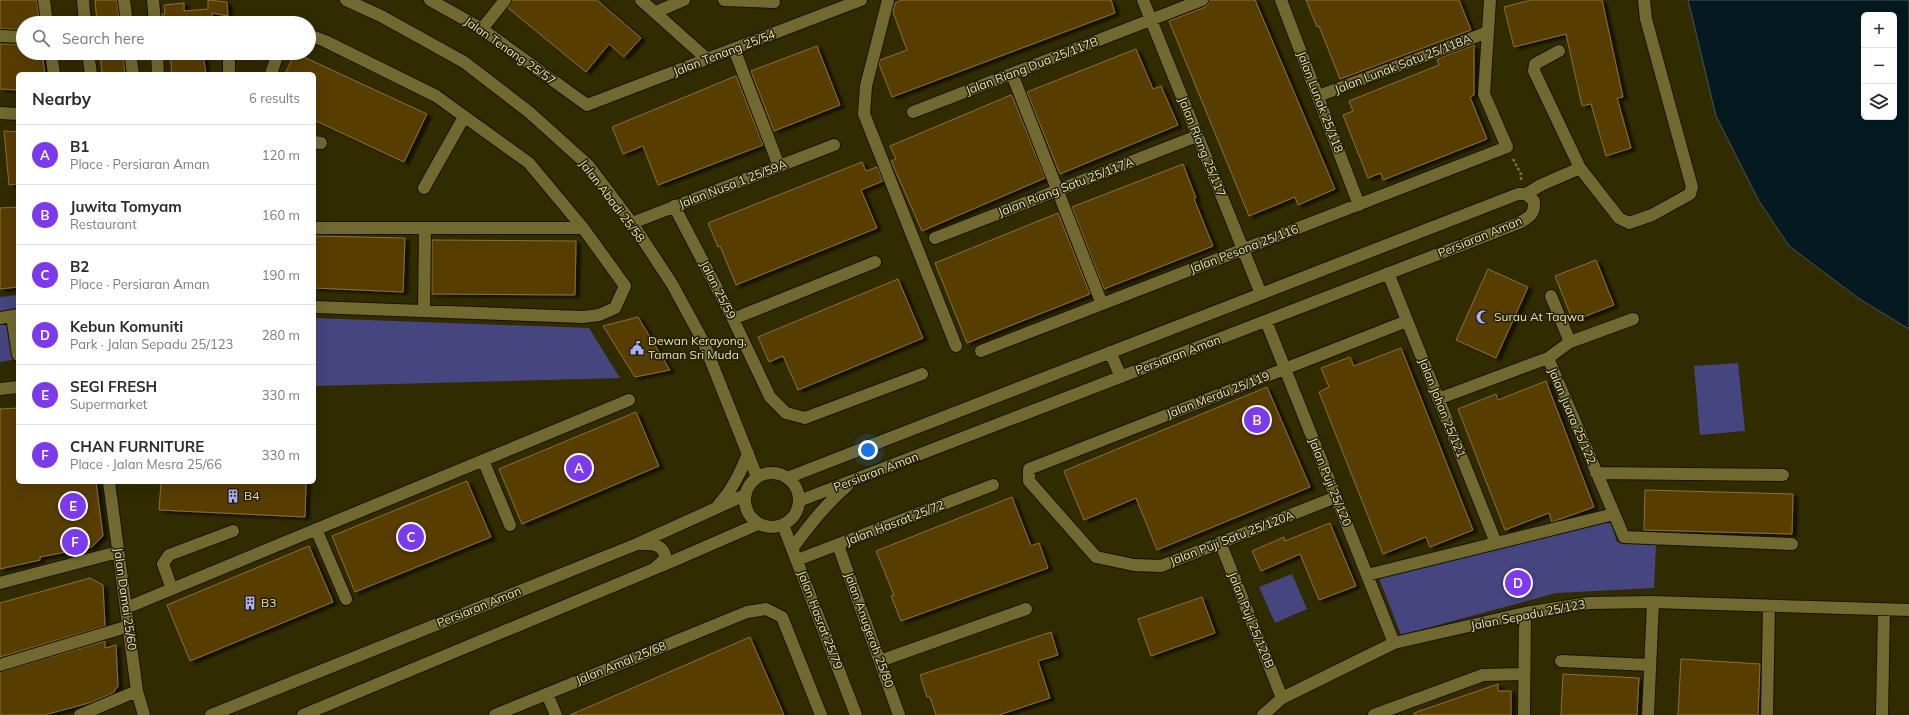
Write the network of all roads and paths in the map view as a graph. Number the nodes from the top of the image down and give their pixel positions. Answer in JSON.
{"nodes":[{"id":1,"x":44,"y":0,"type":"edge"},
{"id":2,"x":83,"y":0,"type":"edge"},
{"id":3,"x":124,"y":0,"type":"edge"},
{"id":4,"x":153,"y":0,"type":"edge"},
{"id":5,"x":346,"y":0,"type":"edge"},
{"id":6,"x":430,"y":0,"type":"edge"},
{"id":7,"x":505,"y":0,"type":"edge"},
{"id":8,"x":641,"y":0,"type":"edge"},
{"id":9,"x":684,"y":0,"type":"edge"},
{"id":10,"x":724,"y":0,"type":"edge"},
{"id":11,"x":861,"y":0,"type":"edge"},
{"id":12,"x":888,"y":0,"type":"edge"},
{"id":13,"x":1143,"y":0,"type":"edge"},
{"id":14,"x":1202,"y":0,"type":"edge"},
{"id":15,"x":1281,"y":0,"type":"edge"},
{"id":16,"x":1490,"y":0,"type":"edge"},
{"id":17,"x":1644,"y":0,"type":"edge"},
{"id":18,"x":774,"y":2,"type":"dead end"},
{"id":19,"x":656,"y":12,"type":"junction"},
{"id":20,"x":46,"y":16,"type":"edge"},
{"id":21,"x":84,"y":16,"type":"edge"},
{"id":22,"x":126,"y":16,"type":"edge"},
{"id":23,"x":154,"y":16,"type":"edge"},
{"id":24,"x":1151,"y":20,"type":"junction"},
{"id":25,"x":482,"y":29,"type":"junction"},
{"id":26,"x":1488,"y":32,"type":"junction"},
{"id":27,"x":0,"y":36,"type":"edge"},
{"id":28,"x":16,"y":37,"type":"edge"},
{"id":29,"x":316,"y":38,"type":"edge"},
{"id":30,"x":734,"y":49,"type":"junction"},
{"id":31,"x":1559,"y":51,"type":"dead end"},
{"id":32,"x":707,"y":59,"type":"junction"},
{"id":33,"x":52,"y":60,"type":"edge"},
{"id":34,"x":89,"y":60,"type":"edge"},
{"id":35,"x":131,"y":60,"type":"edge"},
{"id":36,"x":157,"y":60,"type":"edge"},
{"id":37,"x":229,"y":60,"type":"edge"},
{"id":38,"x":276,"y":60,"type":"edge"},
{"id":39,"x":54,"y":72,"type":"edge"},
{"id":40,"x":91,"y":72,"type":"edge"},
{"id":41,"x":133,"y":72,"type":"edge"},
{"id":42,"x":158,"y":72,"type":"edge"},
{"id":43,"x":229,"y":72,"type":"edge"},
{"id":44,"x":272,"y":72,"type":"edge"},
{"id":45,"x":1012,"y":74,"type":"junction"},
{"id":46,"x":1318,"y":96,"type":"junction"},
{"id":47,"x":587,"y":105,"type":"joint"},
{"id":48,"x":913,"y":112,"type":"dead end"},
{"id":49,"x":0,"y":113,"type":"edge"},
{"id":50,"x":16,"y":114,"type":"edge"},
{"id":51,"x":464,"y":116,"type":"junction"},
{"id":52,"x":1198,"y":136,"type":"junction"},
{"id":53,"x":834,"y":144,"type":"dead end"},
{"id":54,"x":1507,"y":147,"type":"junction"},
{"id":55,"x":779,"y":166,"type":"junction"},
{"id":56,"x":1580,"y":168,"type":"junction"},
{"id":57,"x":424,"y":188,"type":"dead end"},
{"id":58,"x":1057,"y":191,"type":"junction"},
{"id":59,"x":1522,"y":194,"type":"junction"},
{"id":60,"x":1359,"y":205,"type":"junction"},
{"id":61,"x":674,"y":206,"type":"junction"},
{"id":62,"x":632,"y":223,"type":"junction"},
{"id":63,"x":316,"y":228,"type":"edge"},
{"id":64,"x":425,"y":228,"type":"junction"},
{"id":65,"x":583,"y":228,"type":"junction"},
{"id":66,"x":935,"y":238,"type":"dead end"},
{"id":67,"x":1243,"y":250,"type":"junction"},
{"id":68,"x":875,"y":262,"type":"dead end"},
{"id":69,"x":1388,"y":273,"type":"junction"},
{"id":70,"x":1261,"y":294,"type":"junction"},
{"id":71,"x":1551,"y":296,"type":"dead end"},
{"id":72,"x":1102,"y":304,"type":"junction"},
{"id":73,"x":316,"y":307,"type":"edge"},
{"id":74,"x":424,"y":310,"type":"junction"},
{"id":75,"x":15,"y":315,"type":"edge"},
{"id":76,"x":0,"y":318,"type":"edge"},
{"id":77,"x":733,"y":319,"type":"junction"},
{"id":78,"x":1633,"y":319,"type":"dead end"},
{"id":79,"x":1266,"y":321,"type":"junction"},
{"id":80,"x":1407,"y":321,"type":"junction"},
{"id":81,"x":16,"y":328,"type":"edge"},
{"id":82,"x":1570,"y":342,"type":"junction"},
{"id":83,"x":956,"y":346,"type":"dead end"},
{"id":84,"x":981,"y":351,"type":"dead end"},
{"id":85,"x":1110,"y":352,"type":"junction"},
{"id":86,"x":1548,"y":358,"type":"junction"},
{"id":87,"x":1285,"y":369,"type":"junction"},
{"id":88,"x":922,"y":374,"type":"dead end"},
{"id":89,"x":1121,"y":377,"type":"junction"},
{"id":90,"x":16,"y":387,"type":"edge"},
{"id":91,"x":0,"y":390,"type":"edge"},
{"id":92,"x":1438,"y":399,"type":"junction"},
{"id":93,"x":628,"y":400,"type":"dead end"},
{"id":94,"x":748,"y":452,"type":"junction"},
{"id":95,"x":484,"y":460,"type":"junction"},
{"id":96,"x":1029,"y":469,"type":"joint"},
{"id":97,"x":1596,"y":473,"type":"junction"},
{"id":98,"x":1783,"y":475,"type":"dead end"},
{"id":99,"x":757,"y":477,"type":"junction"},
{"id":100,"x":786,"y":478,"type":"junction"},
{"id":101,"x":854,"y":481,"type":"junction"},
{"id":102,"x":108,"y":484,"type":"edge"},
{"id":103,"x":993,"y":485,"type":"dead end"},
{"id":104,"x":745,"y":495,"type":"junction"},
{"id":105,"x":1336,"y":497,"type":"junction"},
{"id":106,"x":799,"y":501,"type":"junction"},
{"id":107,"x":715,"y":508,"type":"junction"},
{"id":108,"x":1614,"y":514,"type":"junction"},
{"id":109,"x":758,"y":524,"type":"junction"},
{"id":110,"x":510,"y":525,"type":"dead end"},
{"id":111,"x":783,"y":525,"type":"junction"},
{"id":112,"x":316,"y":529,"type":"junction"},
{"id":113,"x":233,"y":531,"type":"dead end"},
{"id":114,"x":1220,"y":542,"type":"junction"},
{"id":115,"x":1496,"y":543,"type":"junction"},
{"id":116,"x":637,"y":544,"type":"junction"},
{"id":117,"x":1792,"y":544,"type":"dead end"},
{"id":118,"x":838,"y":545,"type":"junction"},
{"id":119,"x":792,"y":549,"type":"junction"},
{"id":120,"x":118,"y":552,"type":"junction"},
{"id":121,"x":797,"y":560,"type":"junction"},
{"id":122,"x":653,"y":570,"type":"junction"},
{"id":123,"x":1367,"y":575,"type":"junction"},
{"id":124,"x":0,"y":583,"type":"edge"},
{"id":125,"x":172,"y":589,"type":"junction"},
{"id":126,"x":346,"y":599,"type":"dead end"},
{"id":127,"x":1653,"y":602,"type":"junction"},
{"id":128,"x":1769,"y":606,"type":"junction"},
{"id":129,"x":126,"y":608,"type":"junction"},
{"id":130,"x":1026,"y":609,"type":"dead end"},
{"id":131,"x":1884,"y":610,"type":"junction"},
{"id":132,"x":1909,"y":610,"type":"edge"},
{"id":133,"x":1525,"y":613,"type":"junction"},
{"id":134,"x":129,"y":626,"type":"junction"},
{"id":135,"x":1394,"y":643,"type":"junction"},
{"id":136,"x":880,"y":661,"type":"junction"},
{"id":137,"x":1561,"y":661,"type":"dead end"},
{"id":138,"x":0,"y":665,"type":"edge"},
{"id":139,"x":1650,"y":665,"type":"junction"},
{"id":140,"x":1524,"y":674,"type":"junction"},
{"id":141,"x":137,"y":691,"type":"junction"},
{"id":142,"x":547,"y":694,"type":"junction"},
{"id":143,"x":1282,"y":698,"type":"junction"},
{"id":144,"x":80,"y":715,"type":"edge"},
{"id":145,"x":144,"y":715,"type":"edge"},
{"id":146,"x":211,"y":715,"type":"edge"},
{"id":147,"x":303,"y":715,"type":"edge"},
{"id":148,"x":495,"y":715,"type":"edge"},
{"id":149,"x":556,"y":715,"type":"edge"},
{"id":150,"x":821,"y":715,"type":"edge"},
{"id":151,"x":856,"y":715,"type":"edge"},
{"id":152,"x":899,"y":715,"type":"edge"},
{"id":153,"x":1263,"y":715,"type":"edge"},
{"id":154,"x":1374,"y":715,"type":"edge"},
{"id":155,"x":1524,"y":715,"type":"edge"},
{"id":156,"x":1648,"y":715,"type":"edge"},
{"id":157,"x":1767,"y":715,"type":"edge"},
{"id":158,"x":1882,"y":715,"type":"edge"}],
"edges":[{"from":1,"to":20,"type":"street"},
{"from":2,"to":21,"type":"street"},
{"from":3,"to":22,"type":"street"},
{"from":4,"to":23,"type":"street"},
{"from":5,"to":62,"type":"street","name":"Jalan Abadi 25/58"},
{"from":6,"to":25,"type":"street","name":"Jalan Tenang 25/57"},
{"from":7,"to":25,"type":"street"},
{"from":8,"to":19,"type":"street"},
{"from":9,"to":19,"type":"street"},
{"from":10,"to":18,"type":"street"},
{"from":11,"to":30,"type":"street","name":"Jalan Tenang 25/54"},
{"from":12,"to":83,"type":"street"},
{"from":13,"to":24,"type":"street","name":"Jalan Riang 25/117"},
{"from":14,"to":24,"type":"street","name":"Jalan Riang Dua 25/117B"},
{"from":15,"to":46,"type":"street","name":"Jalan Lunak 25/118"},
{"from":16,"to":26,"type":"street"},
{"from":17,"to":56,"type":"street"},
{"from":19,"to":32,"type":"street"},
{"from":24,"to":45,"type":"street","name":"Jalan Riang Dua 25/117B"},
{"from":24,"to":52,"type":"street","name":"Jalan Riang 25/117"},
{"from":25,"to":47,"type":"street","name":"Jalan Tenang 25/57"},
{"from":26,"to":46,"type":"street","name":"Jalan Lunak Satu 25/118A"},
{"from":26,"to":54,"type":"street"},
{"from":27,"to":28,"type":"street"},
{"from":29,"to":51,"type":"street"},
{"from":30,"to":32,"type":"street","name":"Jalan Tenang 25/54"},
{"from":30,"to":55,"type":"street"},
{"from":31,"to":56,"type":"street"},
{"from":32,"to":47,"type":"street","name":"Jalan Tenang 25/54"},
{"from":33,"to":39,"type":"street"},
{"from":34,"to":40,"type":"street"},
{"from":35,"to":41,"type":"street"},
{"from":36,"to":42,"type":"street"},
{"from":37,"to":43,"type":"street"},
{"from":38,"to":44,"type":"street"},
{"from":45,"to":48,"type":"street","name":"Jalan Riang Dua 25/117B"},
{"from":45,"to":58,"type":"street"},
{"from":46,"to":60,"type":"street","name":"Jalan Lunak 25/118"},
{"from":49,"to":50,"type":"street"},
{"from":51,"to":57,"type":"street"},
{"from":51,"to":65,"type":"street"},
{"from":52,"to":58,"type":"street","name":"Jalan Riang Satu 25/117A"},
{"from":52,"to":67,"type":"street","name":"Jalan Riang 25/117"},
{"from":53,"to":55,"type":"street","name":"Jalan Nusa 1 25/59A"},
{"from":54,"to":59,"type":"path"},
{"from":54,"to":60,"type":"street","name":"Jalan Pesona 25/116"},
{"from":55,"to":61,"type":"street","name":"Jalan Nusa 1 25/59A"},
{"from":56,"to":59,"type":"street"},
{"from":58,"to":66,"type":"street","name":"Jalan Riang Satu 25/117A"},
{"from":58,"to":72,"type":"street"},
{"from":59,"to":69,"type":"street","name":"Persiaran Aman"},
{"from":59,"to":70,"type":"street"},
{"from":60,"to":67,"type":"street","name":"Jalan Pesona 25/116"},
{"from":61,"to":62,"type":"street","name":"Jalan Nusa 1 25/59A"},
{"from":61,"to":77,"type":"street","name":"Jalan 25/59"},
{"from":62,"to":94,"type":"street","name":"Jalan Abadi 25/58"},
{"from":63,"to":64,"type":"street"},
{"from":64,"to":65,"type":"street"},
{"from":64,"to":74,"type":"street"},
{"from":65,"to":74,"type":"street"},
{"from":67,"to":70,"type":"street","name":"Jalan Riang 25/117"},
{"from":67,"to":72,"type":"street","name":"Jalan Pesona 25/116"},
{"from":68,"to":77,"type":"street"},
{"from":69,"to":79,"type":"street","name":"Persiaran Aman"},
{"from":69,"to":80,"type":"street","name":"Jalan Johan 25/121"},
{"from":70,"to":85,"type":"street"},
{"from":71,"to":82,"type":"street"},
{"from":72,"to":84,"type":"street","name":"Jalan Pesona 25/116"},
{"from":73,"to":74,"type":"street"},
{"from":75,"to":76,"type":"street"},
{"from":75,"to":81,"type":"street"},
{"from":77,"to":88,"type":"street","name":"Jalan 25/59"},
{"from":78,"to":82,"type":"street"},
{"from":79,"to":87,"type":"street","name":"Jalan Puji 25/120"},
{"from":79,"to":89,"type":"street","name":"Persiaran Aman"},
{"from":80,"to":87,"type":"street","name":"Jalan Merdu 25/119"},
{"from":80,"to":92,"type":"street","name":"Jalan Johan 25/121"},
{"from":82,"to":86,"type":"street"},
{"from":85,"to":89,"type":"street"},
{"from":85,"to":100,"type":"street"},
{"from":86,"to":92,"type":"street","name":"Jalan Juara 25/122"},
{"from":86,"to":97,"type":"street","name":"Jalan Juara 25/122"},
{"from":87,"to":96,"type":"street","name":"Jalan Merdu 25/119"},
{"from":87,"to":105,"type":"street","name":"Jalan Puji 25/120"},
{"from":89,"to":101,"type":"street","name":"Persiaran Aman"},
{"from":90,"to":91,"type":"street"},
{"from":92,"to":115,"type":"street","name":"Jalan Johan 25/121"},
{"from":93,"to":95,"type":"street"},
{"from":94,"to":99,"type":"street","name":"Jalan Abadi 25/58"},
{"from":94,"to":107,"type":"street"},
{"from":95,"to":110,"type":"street"},
{"from":95,"to":112,"type":"street"},
{"from":96,"to":114,"type":"street","name":"Jalan Puji Satu 25/120A"},
{"from":97,"to":98,"type":"street"},
{"from":97,"to":108,"type":"street","name":"Jalan Juara 25/122"},
{"from":99,"to":100,"type":"street"},
{"from":99,"to":104,"type":"street"},
{"from":100,"to":106,"type":"street"},
{"from":101,"to":106,"type":"street","name":"Persiaran Aman"},
{"from":101,"to":119,"type":"street"},
{"from":102,"to":120,"type":"street","name":"Jalan Damai 25/60"},
{"from":103,"to":118,"type":"street","name":"Jalan Hasrat 25/72"},
{"from":104,"to":107,"type":"street","name":"Persiaran Aman"},
{"from":104,"to":109,"type":"street"},
{"from":105,"to":114,"type":"street","name":"Jalan Puji Satu 25/120A"},
{"from":105,"to":123,"type":"street","name":"Jalan Puji 25/120"},
{"from":106,"to":111,"type":"street"},
{"from":107,"to":116,"type":"street","name":"Persiaran Aman"},
{"from":108,"to":115,"type":"street"},
{"from":108,"to":117,"type":"street","name":"Jalan Juara 25/122"},
{"from":109,"to":111,"type":"street"},
{"from":109,"to":122,"type":"street"},
{"from":111,"to":119,"type":"street","name":"Jalan Hasrat 25/79"},
{"from":112,"to":125,"type":"street"},
{"from":112,"to":126,"type":"street"},
{"from":113,"to":125,"type":"street"},
{"from":114,"to":143,"type":"street","name":"Jalan Puji 25/120B"},
{"from":115,"to":123,"type":"street"},
{"from":116,"to":122,"type":"street"},
{"from":116,"to":146,"type":"street","name":"Persiaran Aman"},
{"from":118,"to":121,"type":"street","name":"Jalan Hasrat 25/72"},
{"from":118,"to":136,"type":"street","name":"Jalan Anugerah 25/80"},
{"from":119,"to":121,"type":"street","name":"Jalan Hasrat 25/79"},
{"from":120,"to":124,"type":"street"},
{"from":120,"to":129,"type":"street","name":"Jalan Damai 25/60"},
{"from":121,"to":151,"type":"street","name":"Jalan Hasrat 25/79"},
{"from":122,"to":147,"type":"street"},
{"from":123,"to":135,"type":"street","name":"Jalan Puji 25/120"},
{"from":125,"to":129,"type":"street"},
{"from":127,"to":128,"type":"street","name":"Jalan Sepadu 25/123"},
{"from":127,"to":133,"type":"street","name":"Jalan Sepadu 25/123"},
{"from":127,"to":139,"type":"street"},
{"from":128,"to":131,"type":"street","name":"Jalan Sepadu 25/123"},
{"from":128,"to":157,"type":"street"},
{"from":129,"to":134,"type":"street","name":"Jalan Damai 25/60"},
{"from":130,"to":136,"type":"street"},
{"from":131,"to":132,"type":"street","name":"Jalan Sepadu 25/123"},
{"from":131,"to":158,"type":"street"},
{"from":133,"to":135,"type":"street","name":"Jalan Sepadu 25/123"},
{"from":133,"to":140,"type":"street"},
{"from":134,"to":138,"type":"street"},
{"from":134,"to":141,"type":"street","name":"Jalan Damai 25/60"},
{"from":135,"to":143,"type":"street","name":"Jalan Sepadu 25/123"},
{"from":136,"to":152,"type":"street","name":"Jalan Anugerah 25/80"},
{"from":137,"to":139,"type":"street"},
{"from":139,"to":156,"type":"street"},
{"from":140,"to":154,"type":"street"},
{"from":140,"to":155,"type":"street"},
{"from":141,"to":144,"type":"street"},
{"from":141,"to":145,"type":"street","name":"Jalan Damai 25/60"},
{"from":142,"to":148,"type":"street","name":"Jalan Amal 25/68"},
{"from":142,"to":149,"type":"street"},
{"from":142,"to":150,"type":"street","name":"Jalan Amal 25/68"},
{"from":143,"to":153,"type":"street","name":"Jalan Sepadu 25/123"}]}
